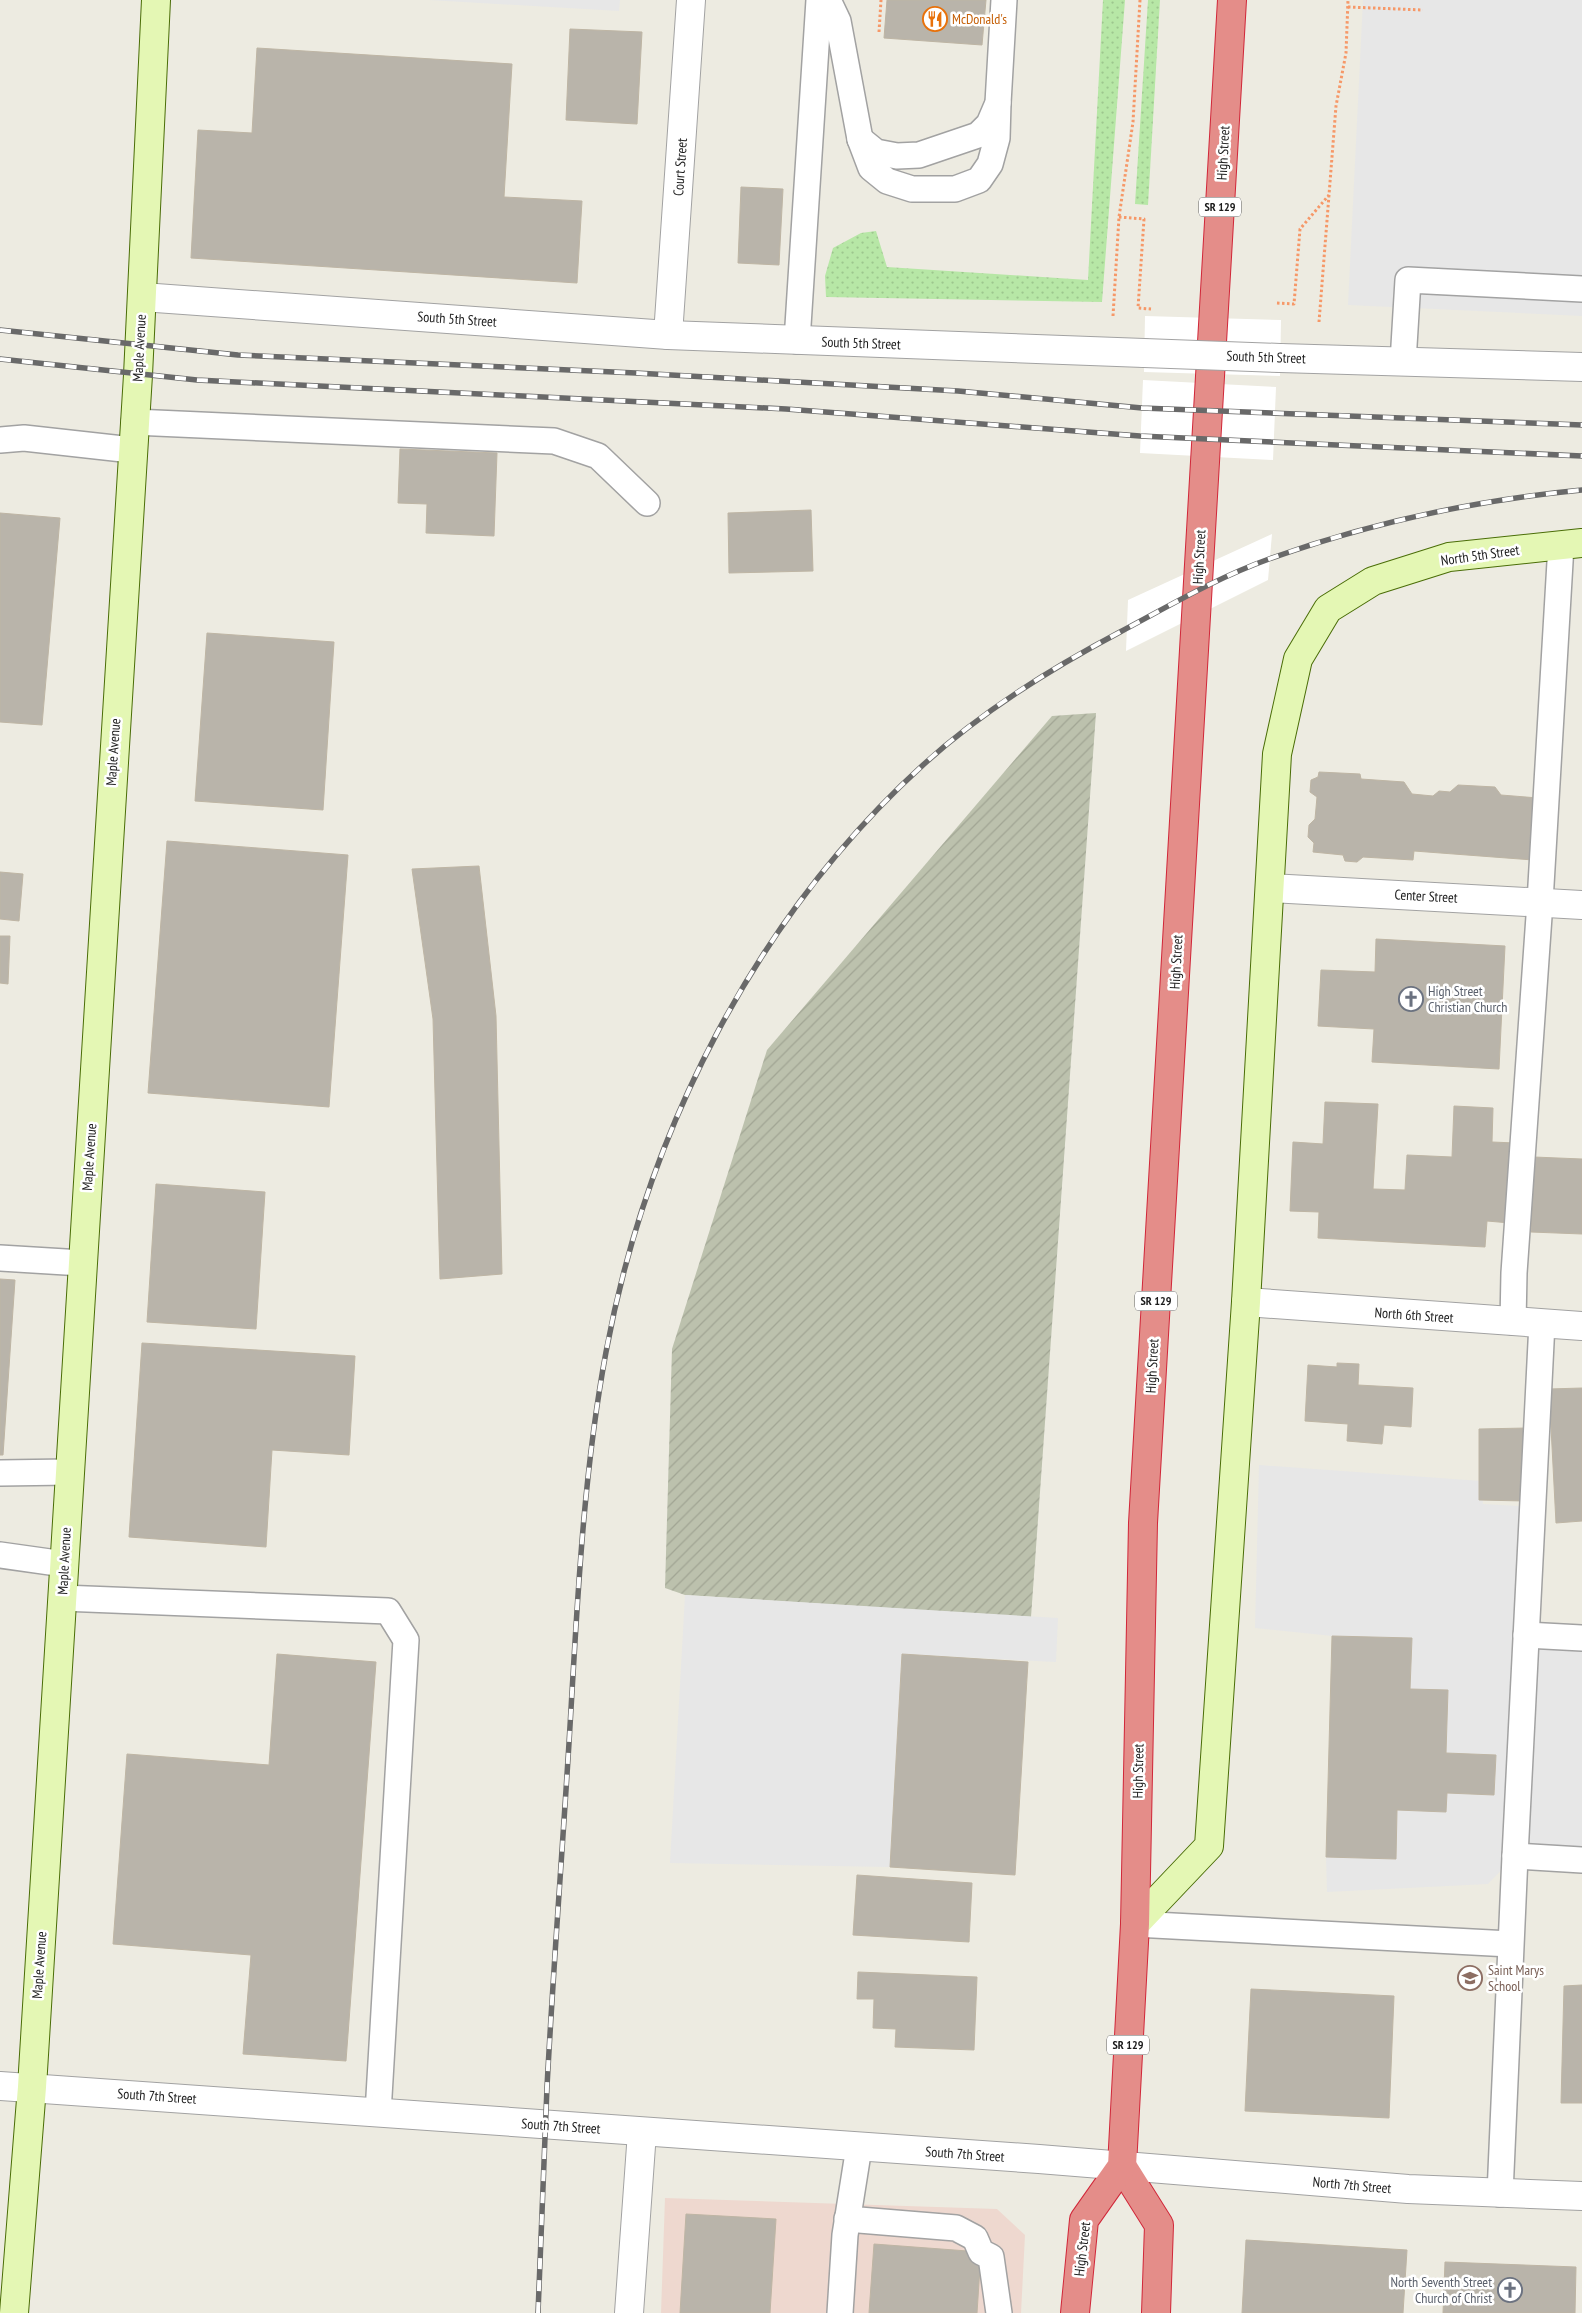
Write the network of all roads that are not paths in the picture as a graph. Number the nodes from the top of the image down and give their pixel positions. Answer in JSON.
{"nodes":[{"id":1,"x":156,"y":0,"type":"edge"},
{"id":2,"x":691,"y":0,"type":"edge"},
{"id":3,"x":819,"y":0,"type":"edge"},
{"id":4,"x":828,"y":0,"type":"edge"},
{"id":5,"x":1004,"y":0,"type":"edge"},
{"id":6,"x":1232,"y":0,"type":"edge"},
{"id":7,"x":998,"y":103,"type":"junction"},
{"id":8,"x":860,"y":139,"type":"junction"},
{"id":9,"x":1582,"y":289,"type":"edge"},
{"id":10,"x":142,"y":297,"type":"junction"},
{"id":11,"x":668,"y":335,"type":"junction"},
{"id":12,"x":797,"y":341,"type":"junction"},
{"id":13,"x":1404,"y":362,"type":"junction"},
{"id":14,"x":1582,"y":367,"type":"edge"},
{"id":15,"x":134,"y":422,"type":"junction"},
{"id":16,"x":0,"y":440,"type":"edge"},
{"id":17,"x":132,"y":450,"type":"junction"},
{"id":18,"x":647,"y":504,"type":"dead end"},
{"id":19,"x":1572,"y":544,"type":"edge"},
{"id":20,"x":1270,"y":888,"type":"junction"},
{"id":21,"x":1540,"y":902,"type":"junction"},
{"id":22,"x":1582,"y":905,"type":"edge"},
{"id":23,"x":0,"y":1258,"type":"edge"},
{"id":24,"x":82,"y":1263,"type":"junction"},
{"id":25,"x":1246,"y":1302,"type":"junction"},
{"id":26,"x":1513,"y":1322,"type":"junction"},
{"id":27,"x":1542,"y":1323,"type":"junction"},
{"id":28,"x":1582,"y":1326,"type":"edge"},
{"id":29,"x":69,"y":1472,"type":"junction"},
{"id":30,"x":0,"y":1473,"type":"edge"},
{"id":31,"x":0,"y":1555,"type":"edge"},
{"id":32,"x":64,"y":1564,"type":"junction"},
{"id":33,"x":62,"y":1598,"type":"junction"},
{"id":34,"x":1526,"y":1635,"type":"junction"},
{"id":35,"x":1582,"y":1638,"type":"edge"},
{"id":36,"x":1515,"y":1856,"type":"junction"},
{"id":37,"x":1582,"y":1860,"type":"edge"},
{"id":38,"x":1135,"y":1924,"type":"junction"},
{"id":39,"x":1510,"y":1944,"type":"junction"},
{"id":40,"x":0,"y":2086,"type":"edge"},
{"id":41,"x":32,"y":2086,"type":"junction"},
{"id":42,"x":378,"y":2113,"type":"junction"},
{"id":43,"x":642,"y":2132,"type":"junction"},
{"id":44,"x":859,"y":2147,"type":"junction"},
{"id":45,"x":1122,"y":2166,"type":"junction"},
{"id":46,"x":1500,"y":2194,"type":"junction"},
{"id":47,"x":1582,"y":2196,"type":"edge"},
{"id":48,"x":848,"y":2218,"type":"junction"},
{"id":49,"x":14,"y":2313,"type":"edge"},
{"id":50,"x":629,"y":2313,"type":"edge"},
{"id":51,"x":840,"y":2313,"type":"edge"},
{"id":52,"x":999,"y":2313,"type":"edge"},
{"id":53,"x":1075,"y":2313,"type":"edge"},
{"id":54,"x":1156,"y":2313,"type":"edge"}],
"edges":[{"from":1,"to":10,"type":"street","name":"Maple Avenue"},
{"from":2,"to":11,"type":"street","name":"Court Street"},
{"from":3,"to":12,"type":"lane"},
{"from":4,"to":8,"type":"lane"},
{"from":5,"to":7,"type":"lane"},
{"from":6,"to":38,"type":"highway","name":"High Street","number":"SR 129"},
{"from":7,"to":8,"type":"lane"},
{"from":7,"to":8,"type":"lane"},
{"from":9,"to":13,"type":"lane"},
{"from":10,"to":11,"type":"street","name":"South 5th Street"},
{"from":10,"to":15,"type":"street","name":"Maple Avenue"},
{"from":11,"to":12,"type":"street","name":"South 5th Street"},
{"from":12,"to":13,"type":"street","name":"South 5th Street","bridge":true},
{"from":13,"to":14,"type":"street","name":"South 5th Street"},
{"from":15,"to":17,"type":"street","name":"Maple Avenue"},
{"from":15,"to":18,"type":"lane"},
{"from":16,"to":17,"type":"lane"},
{"from":17,"to":24,"type":"street","name":"Maple Avenue"},
{"from":19,"to":20,"type":"street","name":"North 5th Street"},
{"from":19,"to":21,"type":"lane"},
{"from":20,"to":21,"type":"street","name":"Center Street"},
{"from":20,"to":25,"type":"street"},
{"from":21,"to":22,"type":"street","name":"Center Street"},
{"from":21,"to":26,"type":"lane"},
{"from":23,"to":24,"type":"lane"},
{"from":24,"to":29,"type":"street","name":"Maple Avenue"},
{"from":25,"to":26,"type":"street","name":"North 6th Street"},
{"from":25,"to":38,"type":"street"},
{"from":26,"to":27,"type":"street","name":"North 6th Street"},
{"from":27,"to":28,"type":"street","name":"North 6th Street"},
{"from":27,"to":34,"type":"lane"},
{"from":29,"to":30,"type":"lane"},
{"from":29,"to":32,"type":"street","name":"Maple Avenue"},
{"from":31,"to":32,"type":"lane"},
{"from":32,"to":33,"type":"street","name":"Maple Avenue"},
{"from":33,"to":41,"type":"street","name":"Maple Avenue"},
{"from":33,"to":42,"type":"lane"},
{"from":34,"to":35,"type":"lane"},
{"from":34,"to":36,"type":"lane"},
{"from":36,"to":37,"type":"lane"},
{"from":36,"to":39,"type":"lane"},
{"from":38,"to":39,"type":"lane"},
{"from":38,"to":45,"type":"highway","name":"High Street","number":"SR 129"},
{"from":39,"to":46,"type":"lane"},
{"from":40,"to":41,"type":"street","name":"South 7th Street"},
{"from":41,"to":42,"type":"street","name":"South 7th Street"},
{"from":41,"to":49,"type":"street","name":"Maple Avenue"},
{"from":42,"to":43,"type":"street","name":"South 7th Street"},
{"from":43,"to":44,"type":"street","name":"South 7th Street"},
{"from":43,"to":50,"type":"street"},
{"from":44,"to":45,"type":"street","name":"South 7th Street"},
{"from":44,"to":48,"type":"lane"},
{"from":45,"to":46,"type":"street","name":"North 7th Street"},
{"from":45,"to":53,"type":"highway","name":"High Street"},
{"from":45,"to":54,"type":"highway"},
{"from":46,"to":47,"type":"street","name":"North 7th Street"},
{"from":48,"to":51,"type":"lane"},
{"from":48,"to":52,"type":"lane"}]}
